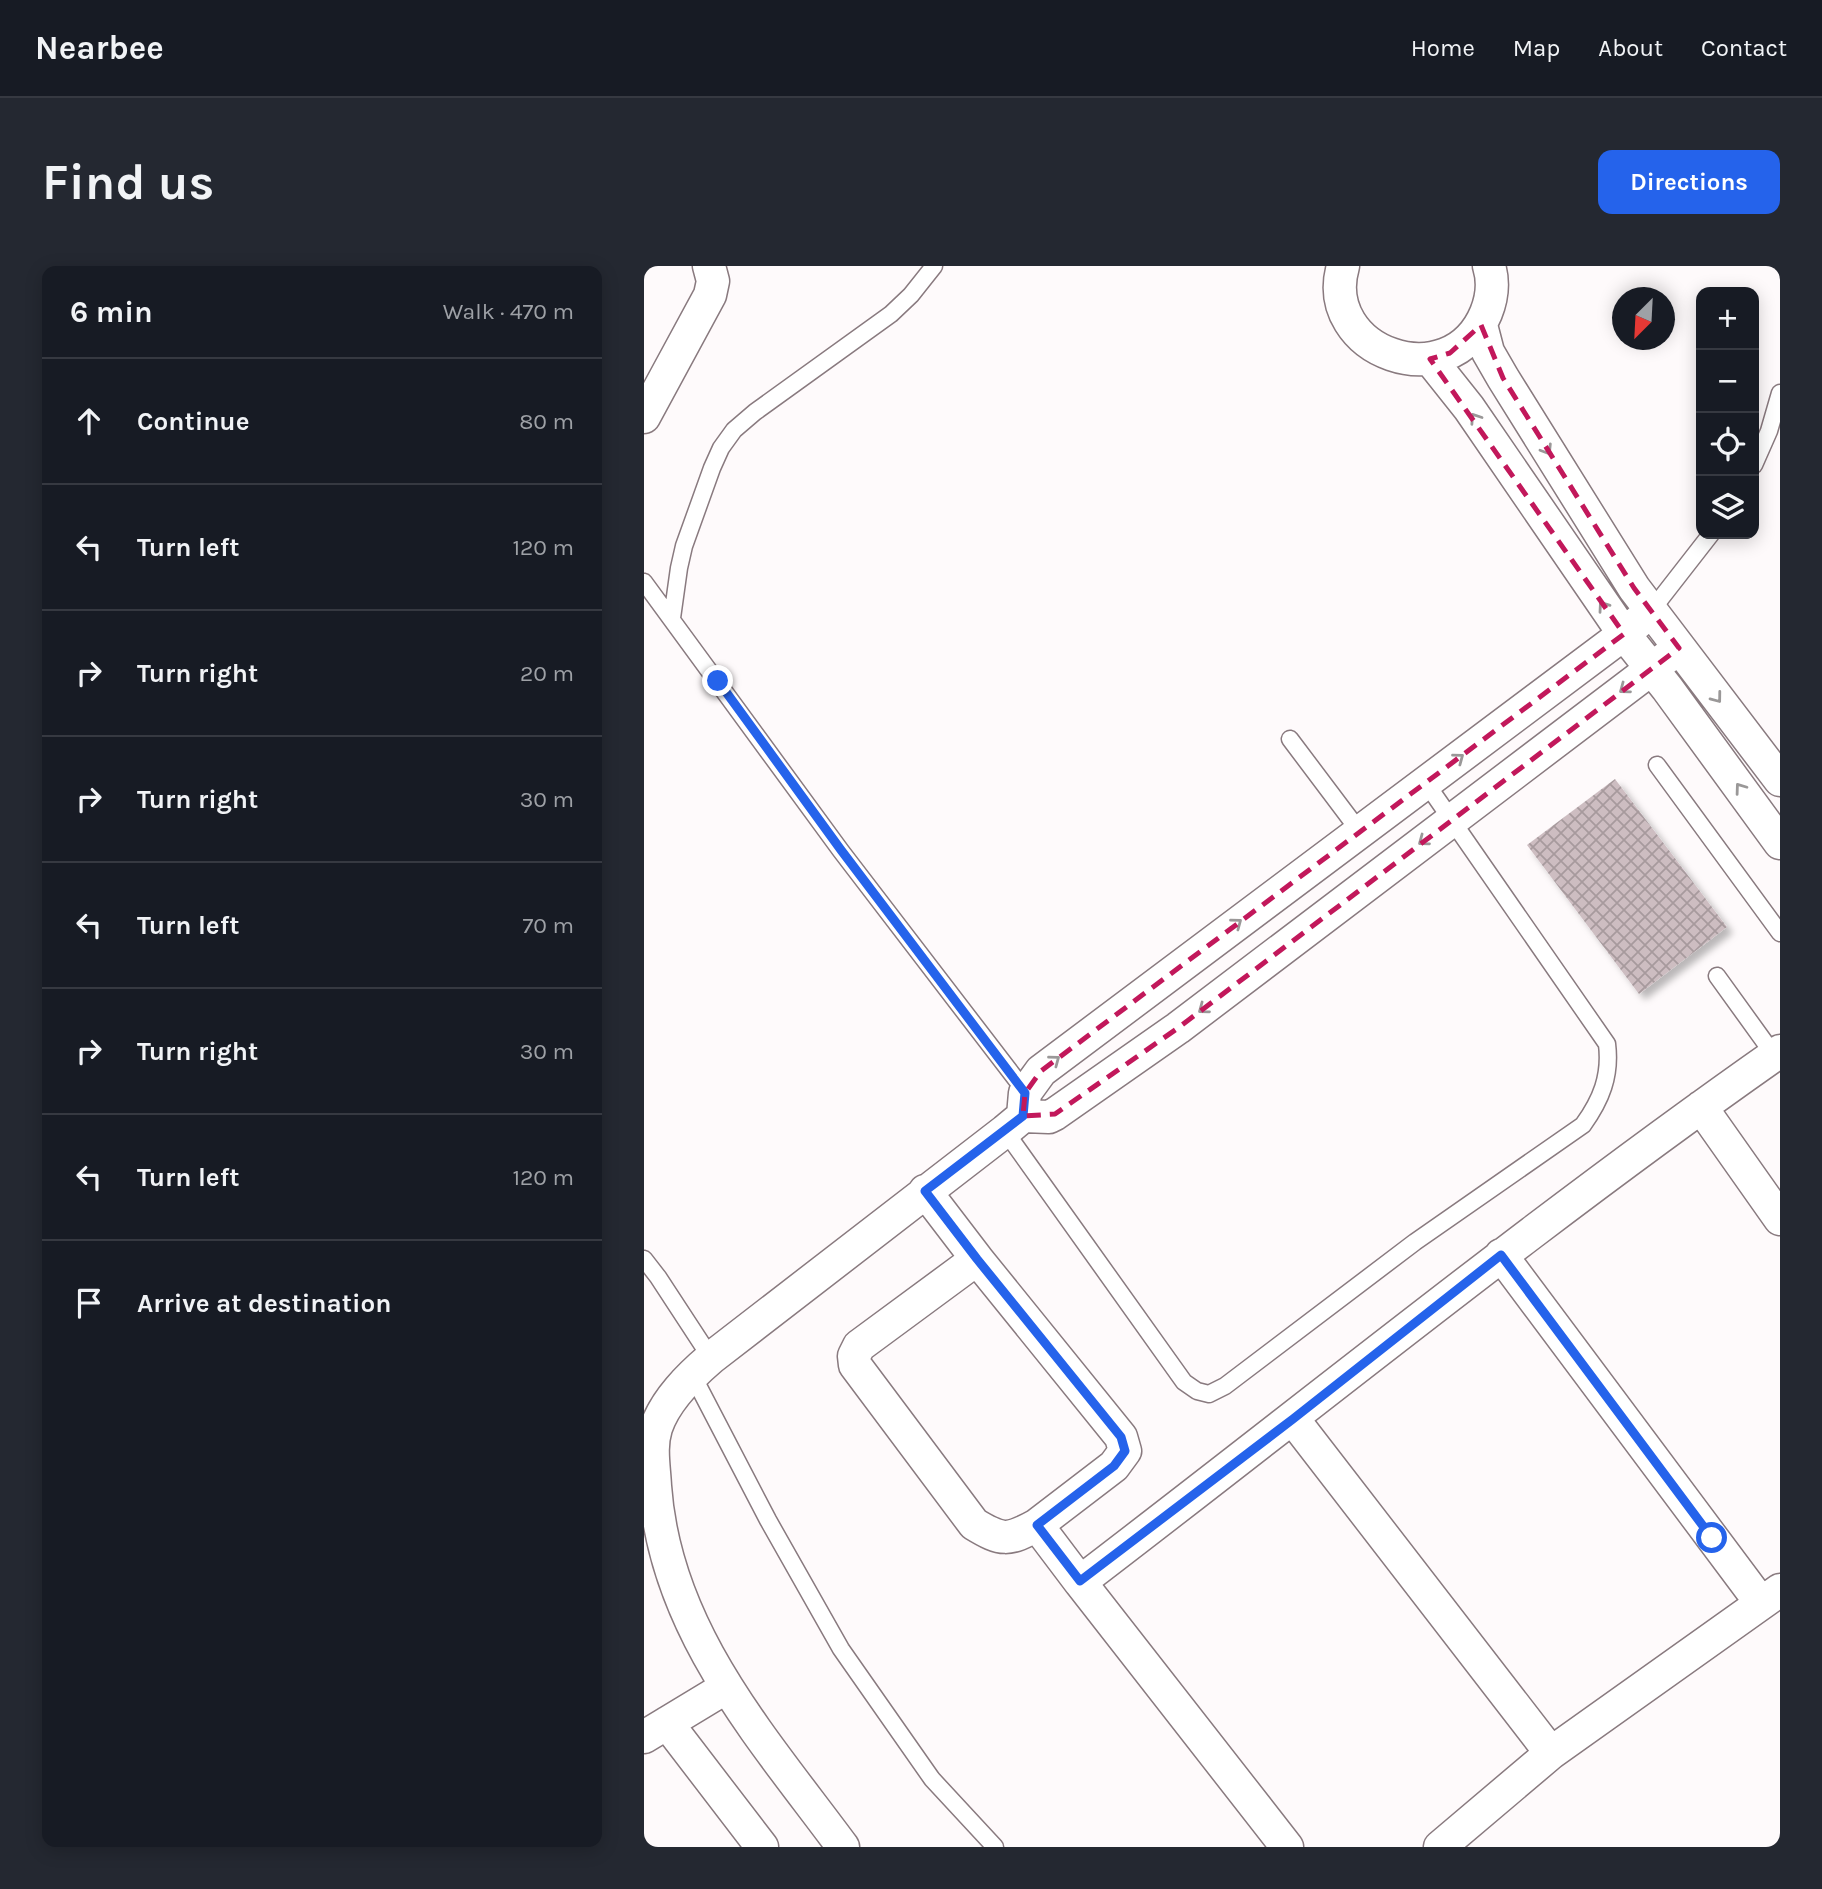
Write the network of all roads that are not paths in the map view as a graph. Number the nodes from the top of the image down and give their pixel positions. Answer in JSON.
{"nodes":[{"id":1,"x":709,"y":266,"type":"edge"},
{"id":2,"x":934,"y":266,"type":"edge"},
{"id":3,"x":1343,"y":266,"type":"edge"},
{"id":4,"x":1489,"y":266,"type":"edge"},
{"id":5,"x":1481,"y":325,"type":"junction"},
{"id":6,"x":1430,"y":359,"type":"junction"},
{"id":7,"x":1780,"y":393,"type":"edge"},
{"id":8,"x":644,"y":417,"type":"edge"},
{"id":9,"x":1759,"y":454,"type":"edge"},
{"id":10,"x":1707,"y":539,"type":"edge"},
{"id":11,"x":644,"y":582,"type":"edge"},
{"id":12,"x":1651,"y":611,"type":"junction"},
{"id":13,"x":672,"y":618,"type":"junction"},
{"id":14,"x":1624,"y":634,"type":"junction"},
{"id":15,"x":1678,"y":648,"type":"junction"},
{"id":16,"x":1651,"y":669,"type":"junction"},
{"id":17,"x":1290,"y":739,"type":"dead end"},
{"id":18,"x":1657,"y":765,"type":"dead end"},
{"id":19,"x":1780,"y":780,"type":"edge"},
{"id":20,"x":1426,"y":783,"type":"junction"},
{"id":21,"x":1452,"y":818,"type":"junction"},
{"id":22,"x":1360,"y":832,"type":"junction"},
{"id":23,"x":1780,"y":843,"type":"edge"},
{"id":24,"x":1780,"y":933,"type":"edge"},
{"id":25,"x":1717,"y":976,"type":"dead end"},
{"id":26,"x":1777,"y":1053,"type":"edge"},
{"id":27,"x":1702,"y":1108,"type":"junction"},
{"id":28,"x":1025,"y":1114,"type":"junction"},
{"id":29,"x":925,"y":1191,"type":"junction"},
{"id":30,"x":1780,"y":1219,"type":"edge"},
{"id":31,"x":1501,"y":1255,"type":"junction"},
{"id":32,"x":644,"y":1259,"type":"edge"},
{"id":33,"x":977,"y":1259,"type":"junction"},
{"id":34,"x":702,"y":1366,"type":"junction"},
{"id":35,"x":1293,"y":1419,"type":"junction"},
{"id":36,"x":648,"y":1448,"type":"edge"},
{"id":37,"x":1037,"y":1525,"type":"junction"},
{"id":38,"x":1080,"y":1581,"type":"junction"},
{"id":39,"x":1770,"y":1597,"type":"edge"},
{"id":40,"x":726,"y":1688,"type":"junction"},
{"id":41,"x":656,"y":1730,"type":"edge"},
{"id":42,"x":1551,"y":1753,"type":"junction"},
{"id":43,"x":762,"y":1847,"type":"edge"},
{"id":44,"x":843,"y":1847,"type":"edge"},
{"id":45,"x":995,"y":1847,"type":"edge"},
{"id":46,"x":1287,"y":1847,"type":"edge"},
{"id":47,"x":1440,"y":1847,"type":"edge"}],
"edges":[{"from":1,"to":8,"type":"street"},
{"from":2,"to":13,"type":"lane"},
{"from":3,"to":6,"type":"street"},
{"from":4,"to":5,"type":"street"},
{"from":5,"to":6,"type":"street"},
{"from":5,"to":12,"type":"street","one_way":true},
{"from":14,"to":6,"type":"street","one_way":true},
{"from":7,"to":9,"type":"lane"},
{"from":10,"to":12,"type":"lane"},
{"from":11,"to":13,"type":"lane"},
{"from":12,"to":14,"type":"street"},
{"from":12,"to":15,"type":"street"},
{"from":13,"to":28,"type":"lane"},
{"from":14,"to":16,"type":"street"},
{"from":20,"to":14,"type":"street","one_way":true},
{"from":15,"to":16,"type":"street"},
{"from":15,"to":19,"type":"street","one_way":true},
{"from":16,"to":21,"type":"street","one_way":true},
{"from":23,"to":16,"type":"street","one_way":true},
{"from":17,"to":22,"type":"lane"},
{"from":18,"to":24,"type":"lane"},
{"from":20,"to":21,"type":"lane"},
{"from":20,"to":22,"type":"street"},
{"from":21,"to":28,"type":"street","one_way":true},
{"from":21,"to":28,"type":"lane"},
{"from":28,"to":22,"type":"street","one_way":true},
{"from":25,"to":26,"type":"lane"},
{"from":26,"to":27,"type":"street"},
{"from":27,"to":30,"type":"street"},
{"from":27,"to":31,"type":"street"},
{"from":28,"to":29,"type":"street"},
{"from":29,"to":33,"type":"street"},
{"from":29,"to":34,"type":"street"},
{"from":31,"to":35,"type":"street"},
{"from":31,"to":39,"type":"street"},
{"from":32,"to":34,"type":"lane"},
{"from":33,"to":37,"type":"street"},
{"from":33,"to":37,"type":"street"},
{"from":34,"to":36,"type":"street"},
{"from":34,"to":45,"type":"lane"},
{"from":35,"to":38,"type":"street"},
{"from":35,"to":42,"type":"street"},
{"from":36,"to":40,"type":"street"},
{"from":37,"to":38,"type":"street"},
{"from":38,"to":46,"type":"street"},
{"from":39,"to":42,"type":"street"},
{"from":40,"to":41,"type":"street"},
{"from":40,"to":44,"type":"street"},
{"from":41,"to":43,"type":"street"},
{"from":42,"to":47,"type":"street"}]}
